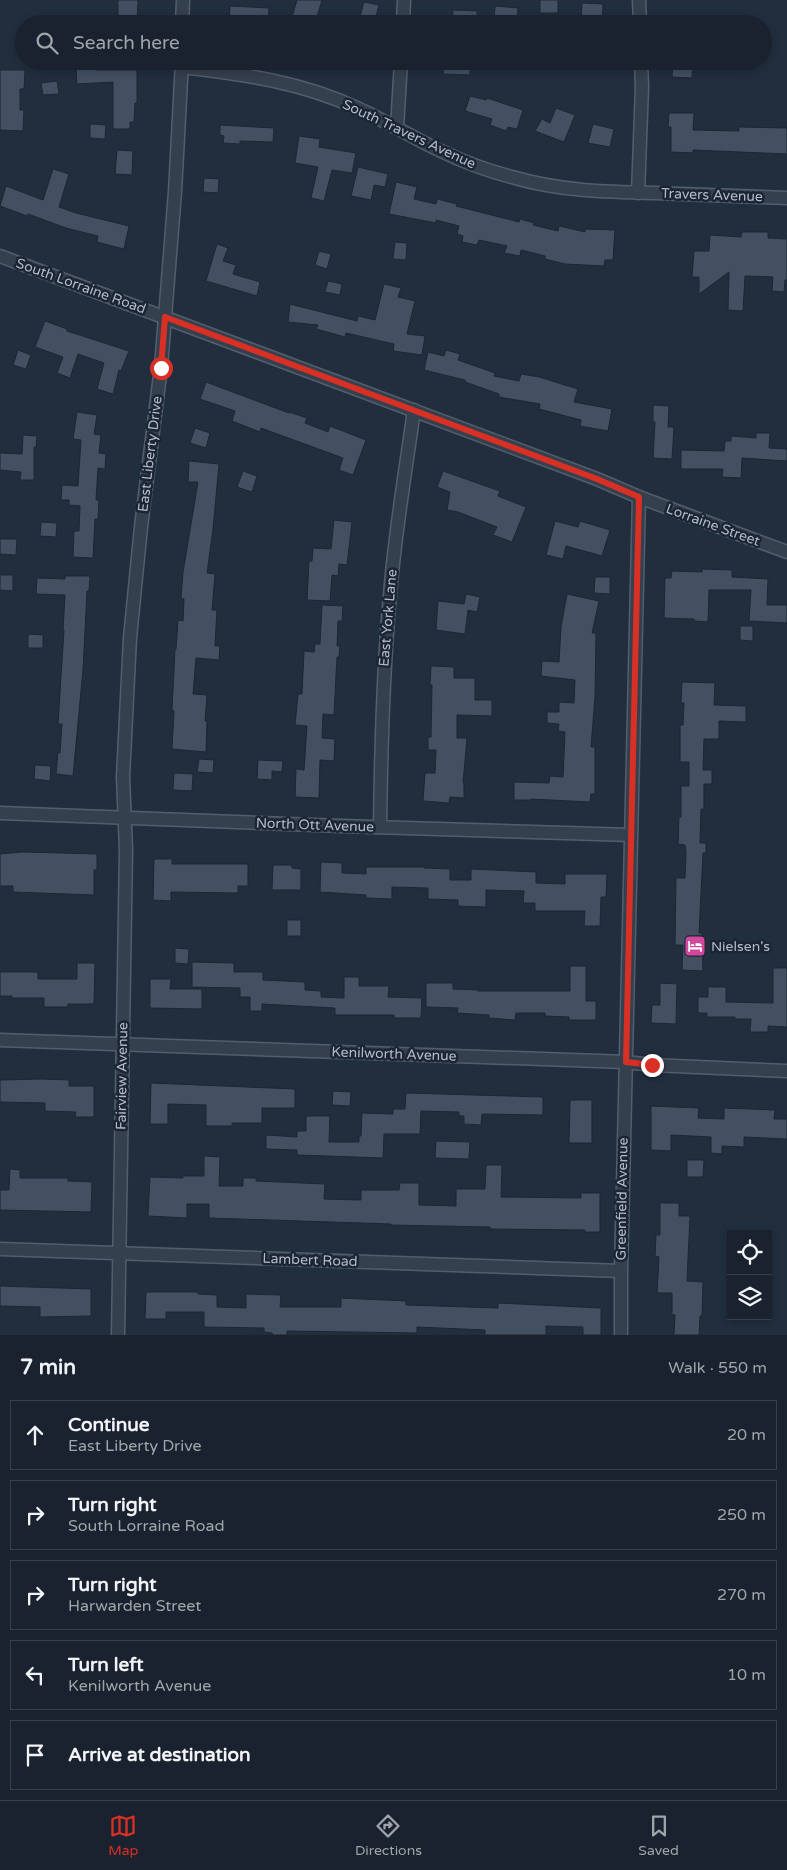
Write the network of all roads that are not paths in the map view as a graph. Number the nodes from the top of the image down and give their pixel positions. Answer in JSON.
{"nodes":[{"id":1,"x":183,"y":0,"type":"edge"},
{"id":2,"x":404,"y":0,"type":"edge"},
{"id":3,"x":640,"y":0,"type":"edge"},
{"id":4,"x":182,"y":15,"type":"edge"},
{"id":5,"x":403,"y":15,"type":"edge"},
{"id":6,"x":640,"y":15,"type":"edge"},
{"id":7,"x":182,"y":70,"type":"edge"},
{"id":8,"x":219,"y":70,"type":"edge"},
{"id":9,"x":400,"y":70,"type":"edge"},
{"id":10,"x":641,"y":70,"type":"edge"},
{"id":11,"x":396,"y":128,"type":"junction"},
{"id":12,"x":638,"y":193,"type":"junction"},
{"id":13,"x":787,"y":198,"type":"edge"},
{"id":14,"x":0,"y":256,"type":"edge"},
{"id":15,"x":165,"y":317,"type":"junction"},
{"id":16,"x":414,"y":410,"type":"junction"},
{"id":17,"x":639,"y":497,"type":"junction"},
{"id":18,"x":787,"y":552,"type":"edge"},
{"id":19,"x":0,"y":813,"type":"edge"},
{"id":20,"x":125,"y":816,"type":"junction"},
{"id":21,"x":380,"y":827,"type":"junction"},
{"id":22,"x":631,"y":835,"type":"junction"},
{"id":23,"x":0,"y":1040,"type":"edge"},
{"id":24,"x":123,"y":1044,"type":"junction"},
{"id":25,"x":626,"y":1062,"type":"junction"},
{"id":26,"x":787,"y":1071,"type":"edge"},
{"id":27,"x":0,"y":1249,"type":"edge"},
{"id":28,"x":120,"y":1254,"type":"junction"},
{"id":29,"x":621,"y":1272,"type":"junction"},
{"id":30,"x":118,"y":1335,"type":"edge"},
{"id":31,"x":621,"y":1335,"type":"edge"}],
"edges":[{"from":1,"to":4,"type":"street"},
{"from":2,"to":5,"type":"street"},
{"from":3,"to":6,"type":"street"},
{"from":7,"to":15,"type":"street","name":"East Liberty Drive"},
{"from":8,"to":11,"type":"street","name":"South Travers Avenue"},
{"from":9,"to":11,"type":"street"},
{"from":10,"to":12,"type":"street"},
{"from":11,"to":12,"type":"street","name":"South Travers Avenue"},
{"from":12,"to":13,"type":"street","name":"Travers Avenue"},
{"from":14,"to":15,"type":"street","name":"South Lorraine Road"},
{"from":15,"to":16,"type":"street","name":"South Lorraine Road"},
{"from":15,"to":20,"type":"street","name":"East Liberty Drive"},
{"from":16,"to":17,"type":"street","name":"South Lorraine Road"},
{"from":16,"to":21,"type":"street","name":"East York Lane"},
{"from":17,"to":18,"type":"street","name":"Lorraine Street"},
{"from":17,"to":22,"type":"street","name":"Greenfield Avenue"},
{"from":19,"to":20,"type":"street","name":"North Ott Avenue"},
{"from":20,"to":21,"type":"street","name":"North Ott Avenue"},
{"from":20,"to":24,"type":"street","name":"Fairview Avenue"},
{"from":21,"to":22,"type":"street","name":"North Ott Avenue"},
{"from":22,"to":25,"type":"street","name":"Greenfield Avenue"},
{"from":23,"to":24,"type":"street","name":"Kenilworth Avenue"},
{"from":24,"to":25,"type":"street","name":"Kenilworth Avenue"},
{"from":24,"to":28,"type":"street","name":"Fairview Avenue"},
{"from":25,"to":26,"type":"street","name":"Kenilworth Avenue"},
{"from":25,"to":29,"type":"street","name":"Greenfield Avenue"},
{"from":27,"to":28,"type":"street","name":"Lambert Road"},
{"from":28,"to":29,"type":"street","name":"Lambert Road"},
{"from":28,"to":30,"type":"street","name":"Fairview Avenue"},
{"from":29,"to":31,"type":"street","name":"Greenfield Avenue"}]}
